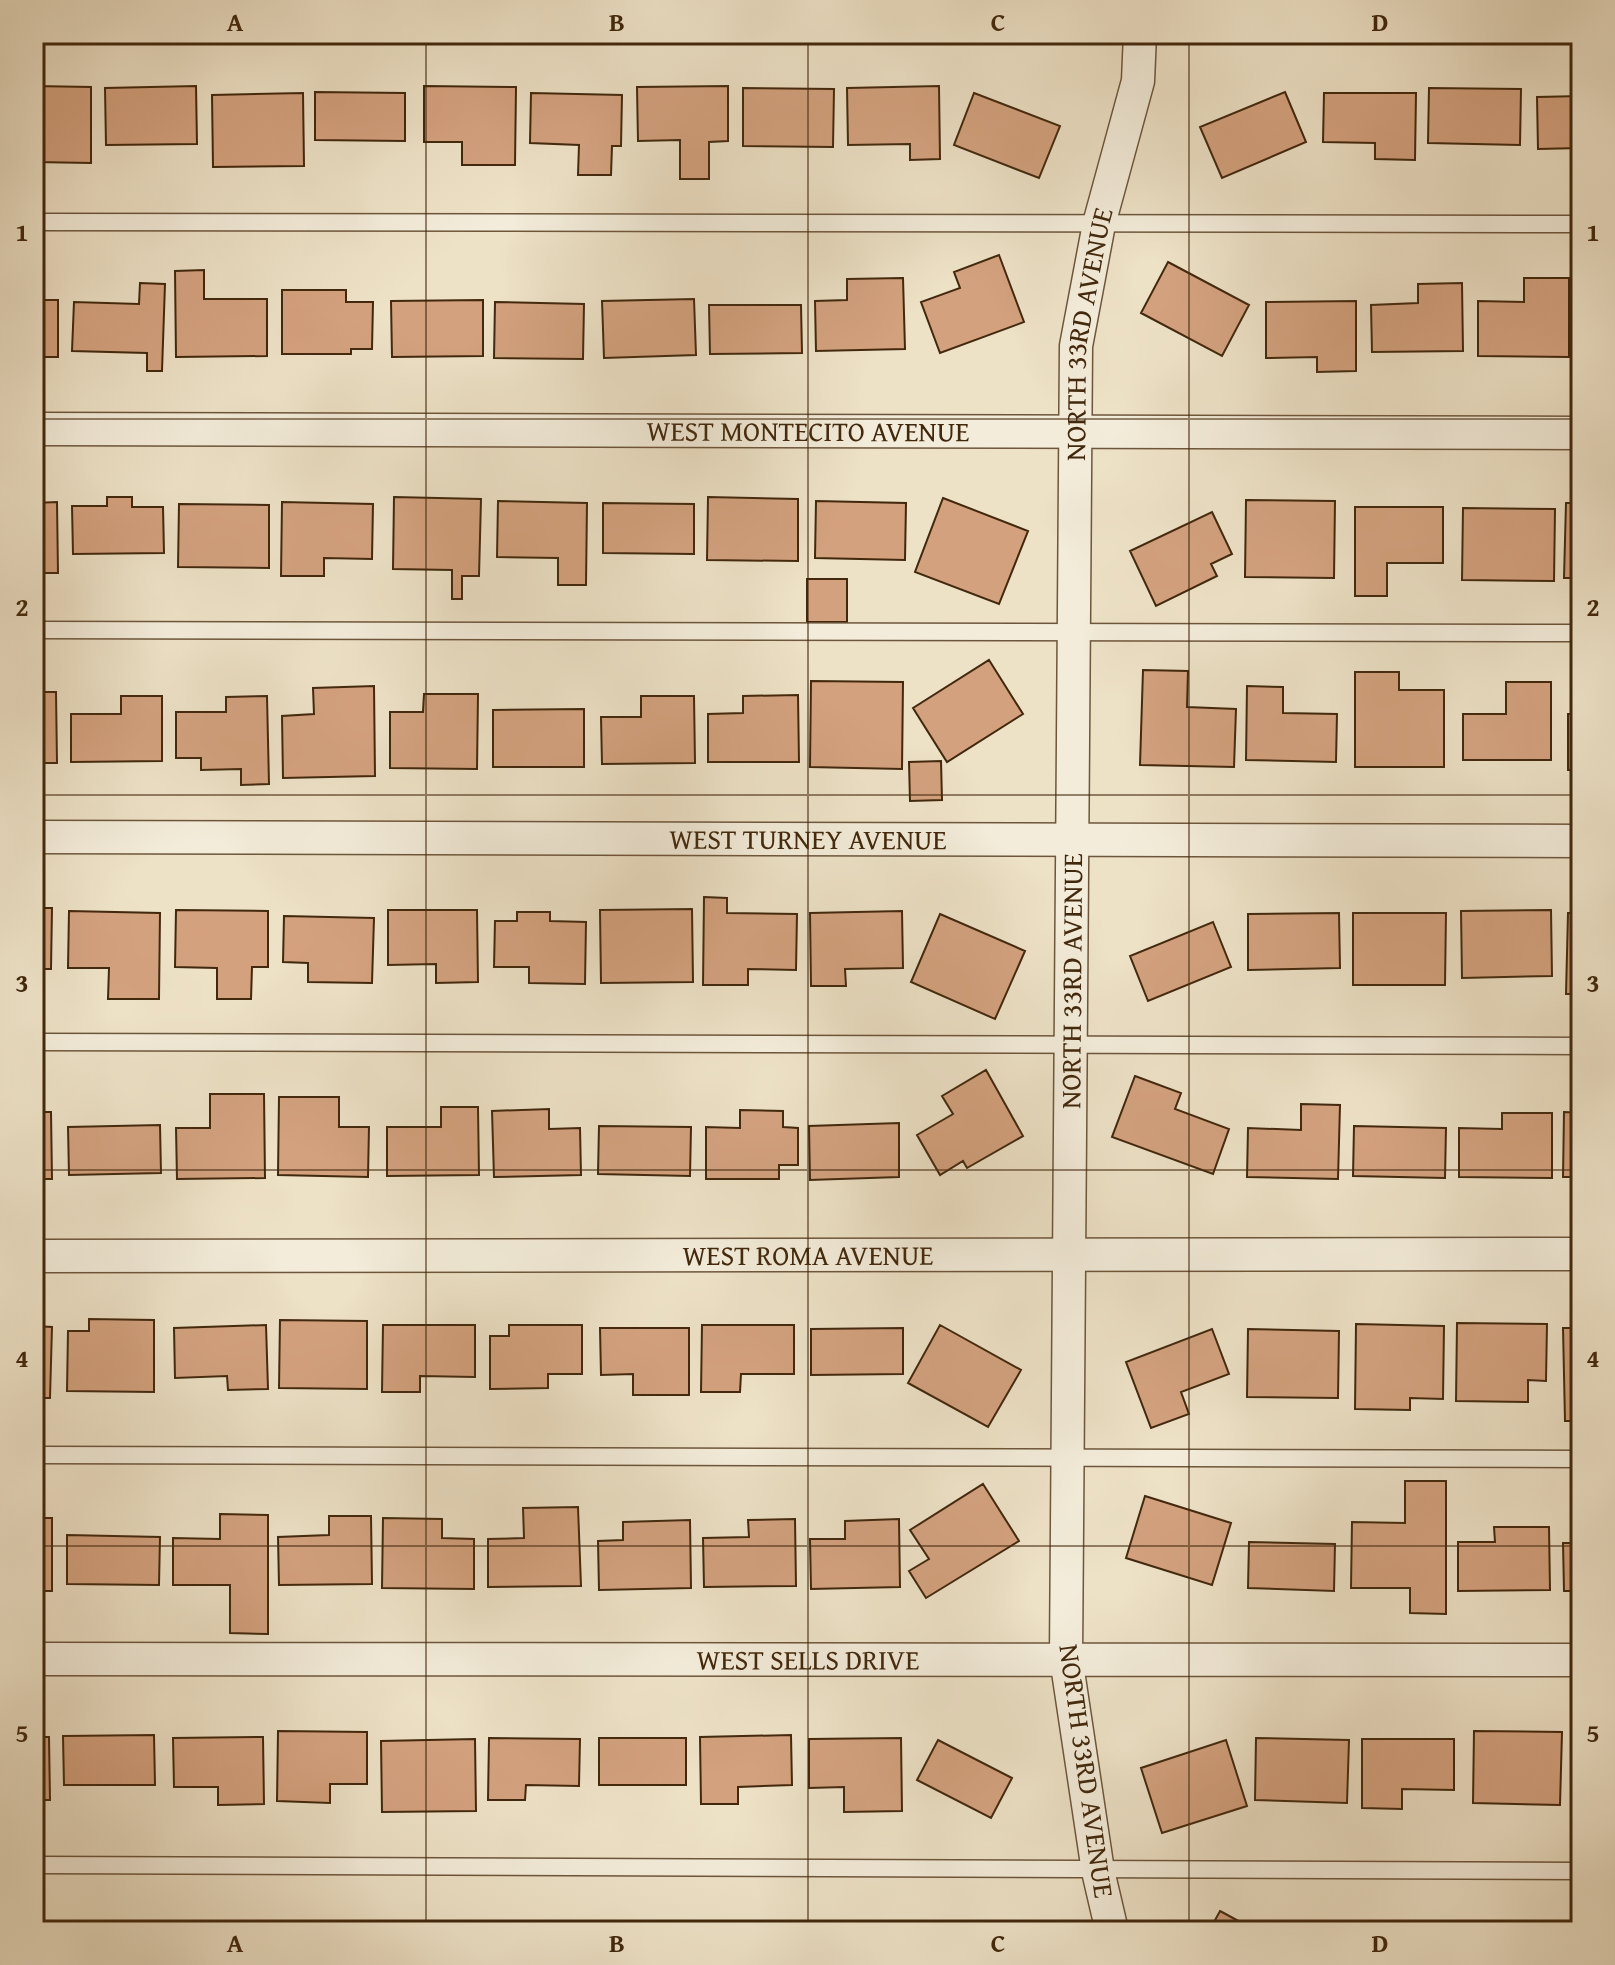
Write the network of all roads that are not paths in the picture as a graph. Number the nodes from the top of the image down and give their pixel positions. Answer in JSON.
{"nodes":[{"id":1,"x":1140,"y":34,"type":"edge"},
{"id":2,"x":34,"y":222,"type":"edge"},
{"id":3,"x":1099,"y":224,"type":"junction"},
{"id":4,"x":1581,"y":224,"type":"edge"},
{"id":5,"x":34,"y":429,"type":"edge"},
{"id":6,"x":1581,"y":433,"type":"edge"},
{"id":7,"x":1075,"y":434,"type":"junction"},
{"id":8,"x":1073,"y":629,"type":"junction"},
{"id":9,"x":34,"y":630,"type":"edge"},
{"id":10,"x":1581,"y":633,"type":"edge"},
{"id":11,"x":34,"y":837,"type":"edge"},
{"id":12,"x":1072,"y":838,"type":"junction"},
{"id":13,"x":1581,"y":841,"type":"edge"},
{"id":14,"x":34,"y":1042,"type":"edge"},
{"id":15,"x":1070,"y":1044,"type":"junction"},
{"id":16,"x":1581,"y":1046,"type":"edge"},
{"id":17,"x":1581,"y":1254,"type":"edge"},
{"id":18,"x":1069,"y":1255,"type":"junction"},
{"id":19,"x":34,"y":1256,"type":"edge"},
{"id":20,"x":34,"y":1455,"type":"edge"},
{"id":21,"x":1067,"y":1458,"type":"junction"},
{"id":22,"x":1581,"y":1459,"type":"edge"},
{"id":23,"x":1066,"y":1658,"type":"junction"},
{"id":24,"x":34,"y":1659,"type":"edge"},
{"id":25,"x":1581,"y":1660,"type":"edge"},
{"id":26,"x":34,"y":1865,"type":"edge"},
{"id":27,"x":1098,"y":1871,"type":"junction"},
{"id":28,"x":1581,"y":1871,"type":"edge"},
{"id":29,"x":1112,"y":1931,"type":"edge"}],
"edges":[{"from":1,"to":3,"type":"street","name":"NORTH 33RD AVENUE"},
{"from":2,"to":3,"type":"lane"},
{"from":3,"to":4,"type":"lane"},
{"from":3,"to":7,"type":"street","name":"NORTH 33RD AVENUE"},
{"from":5,"to":7,"type":"street","name":"WEST MONTECITO AVENUE"},
{"from":6,"to":7,"type":"street","name":"WEST MONTECITO AVENUE"},
{"from":7,"to":8,"type":"street","name":"NORTH 33RD AVENUE"},
{"from":8,"to":9,"type":"lane"},
{"from":8,"to":10,"type":"lane"},
{"from":8,"to":12,"type":"street","name":"NORTH 33RD AVENUE"},
{"from":11,"to":12,"type":"street","name":"WEST TURNEY AVENUE"},
{"from":12,"to":13,"type":"street","name":"WEST TURNEY AVENUE"},
{"from":12,"to":15,"type":"street","name":"NORTH 33RD AVENUE"},
{"from":14,"to":15,"type":"lane"},
{"from":15,"to":16,"type":"lane"},
{"from":15,"to":18,"type":"street","name":"NORTH 33RD AVENUE"},
{"from":17,"to":18,"type":"street","name":"WEST ROMA AVENUE"},
{"from":18,"to":19,"type":"street","name":"WEST ROMA AVENUE"},
{"from":18,"to":21,"type":"street","name":"NORTH 33RD AVENUE"},
{"from":20,"to":21,"type":"lane"},
{"from":21,"to":22,"type":"lane"},
{"from":21,"to":23,"type":"street","name":"NORTH 33RD AVENUE"},
{"from":23,"to":24,"type":"street","name":"WEST SELLS DRIVE"},
{"from":23,"to":25,"type":"street","name":"WEST SELLS DRIVE"},
{"from":23,"to":27,"type":"street","name":"NORTH 33RD AVENUE"},
{"from":26,"to":27,"type":"lane"},
{"from":27,"to":28,"type":"lane"},
{"from":27,"to":29,"type":"street","name":"NORTH 33RD AVENUE"}]}
